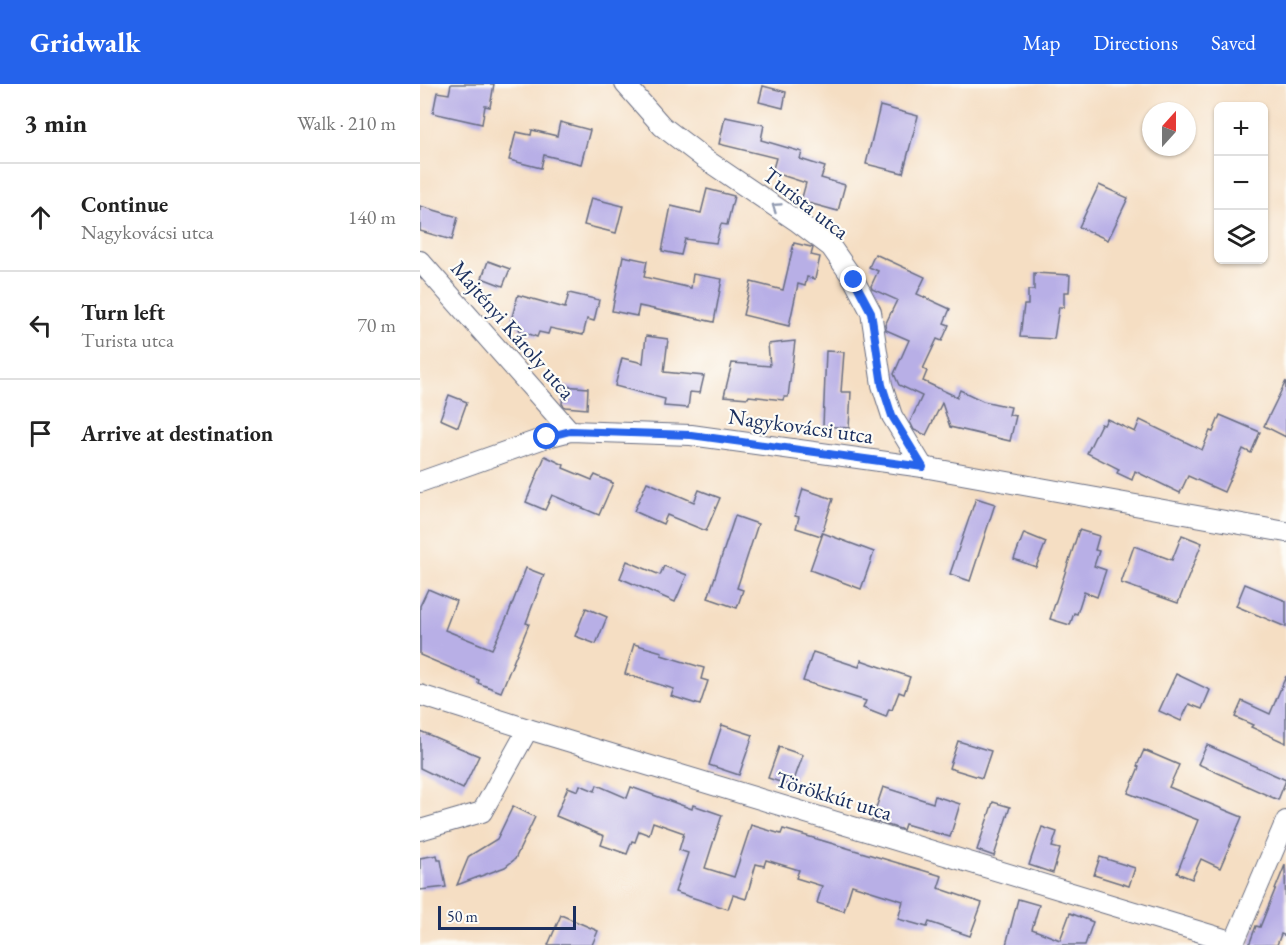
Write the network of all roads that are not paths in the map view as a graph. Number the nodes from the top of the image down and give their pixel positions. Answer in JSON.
{"nodes":[{"id":1,"x":625,"y":84,"type":"edge"},
{"id":2,"x":420,"y":261,"type":"edge"},
{"id":3,"x":570,"y":431,"type":"junction"},
{"id":4,"x":923,"y":467,"type":"junction"},
{"id":5,"x":420,"y":482,"type":"edge"},
{"id":6,"x":1286,"y":532,"type":"edge"},
{"id":7,"x":420,"y":695,"type":"edge"},
{"id":8,"x":528,"y":729,"type":"junction"},
{"id":9,"x":1286,"y":821,"type":"edge"},
{"id":10,"x":420,"y":830,"type":"edge"},
{"id":11,"x":1234,"y":944,"type":"edge"}],
"edges":[{"from":4,"to":1,"type":"street","name":"Turista utca","one_way":true},
{"from":2,"to":3,"type":"street","name":"Majtényi Károly utca"},
{"from":3,"to":4,"type":"street","name":"Nagykovácsi utca"},
{"from":3,"to":5,"type":"street","name":"Nagykovácsi utca"},
{"from":4,"to":6,"type":"street","name":"Nagykovácsi utca"},
{"from":7,"to":8,"type":"street","name":"Törökkút utca"},
{"from":8,"to":10,"type":"street"},
{"from":8,"to":11,"type":"street","name":"Törökkút utca"},
{"from":9,"to":11,"type":"street"}]}
